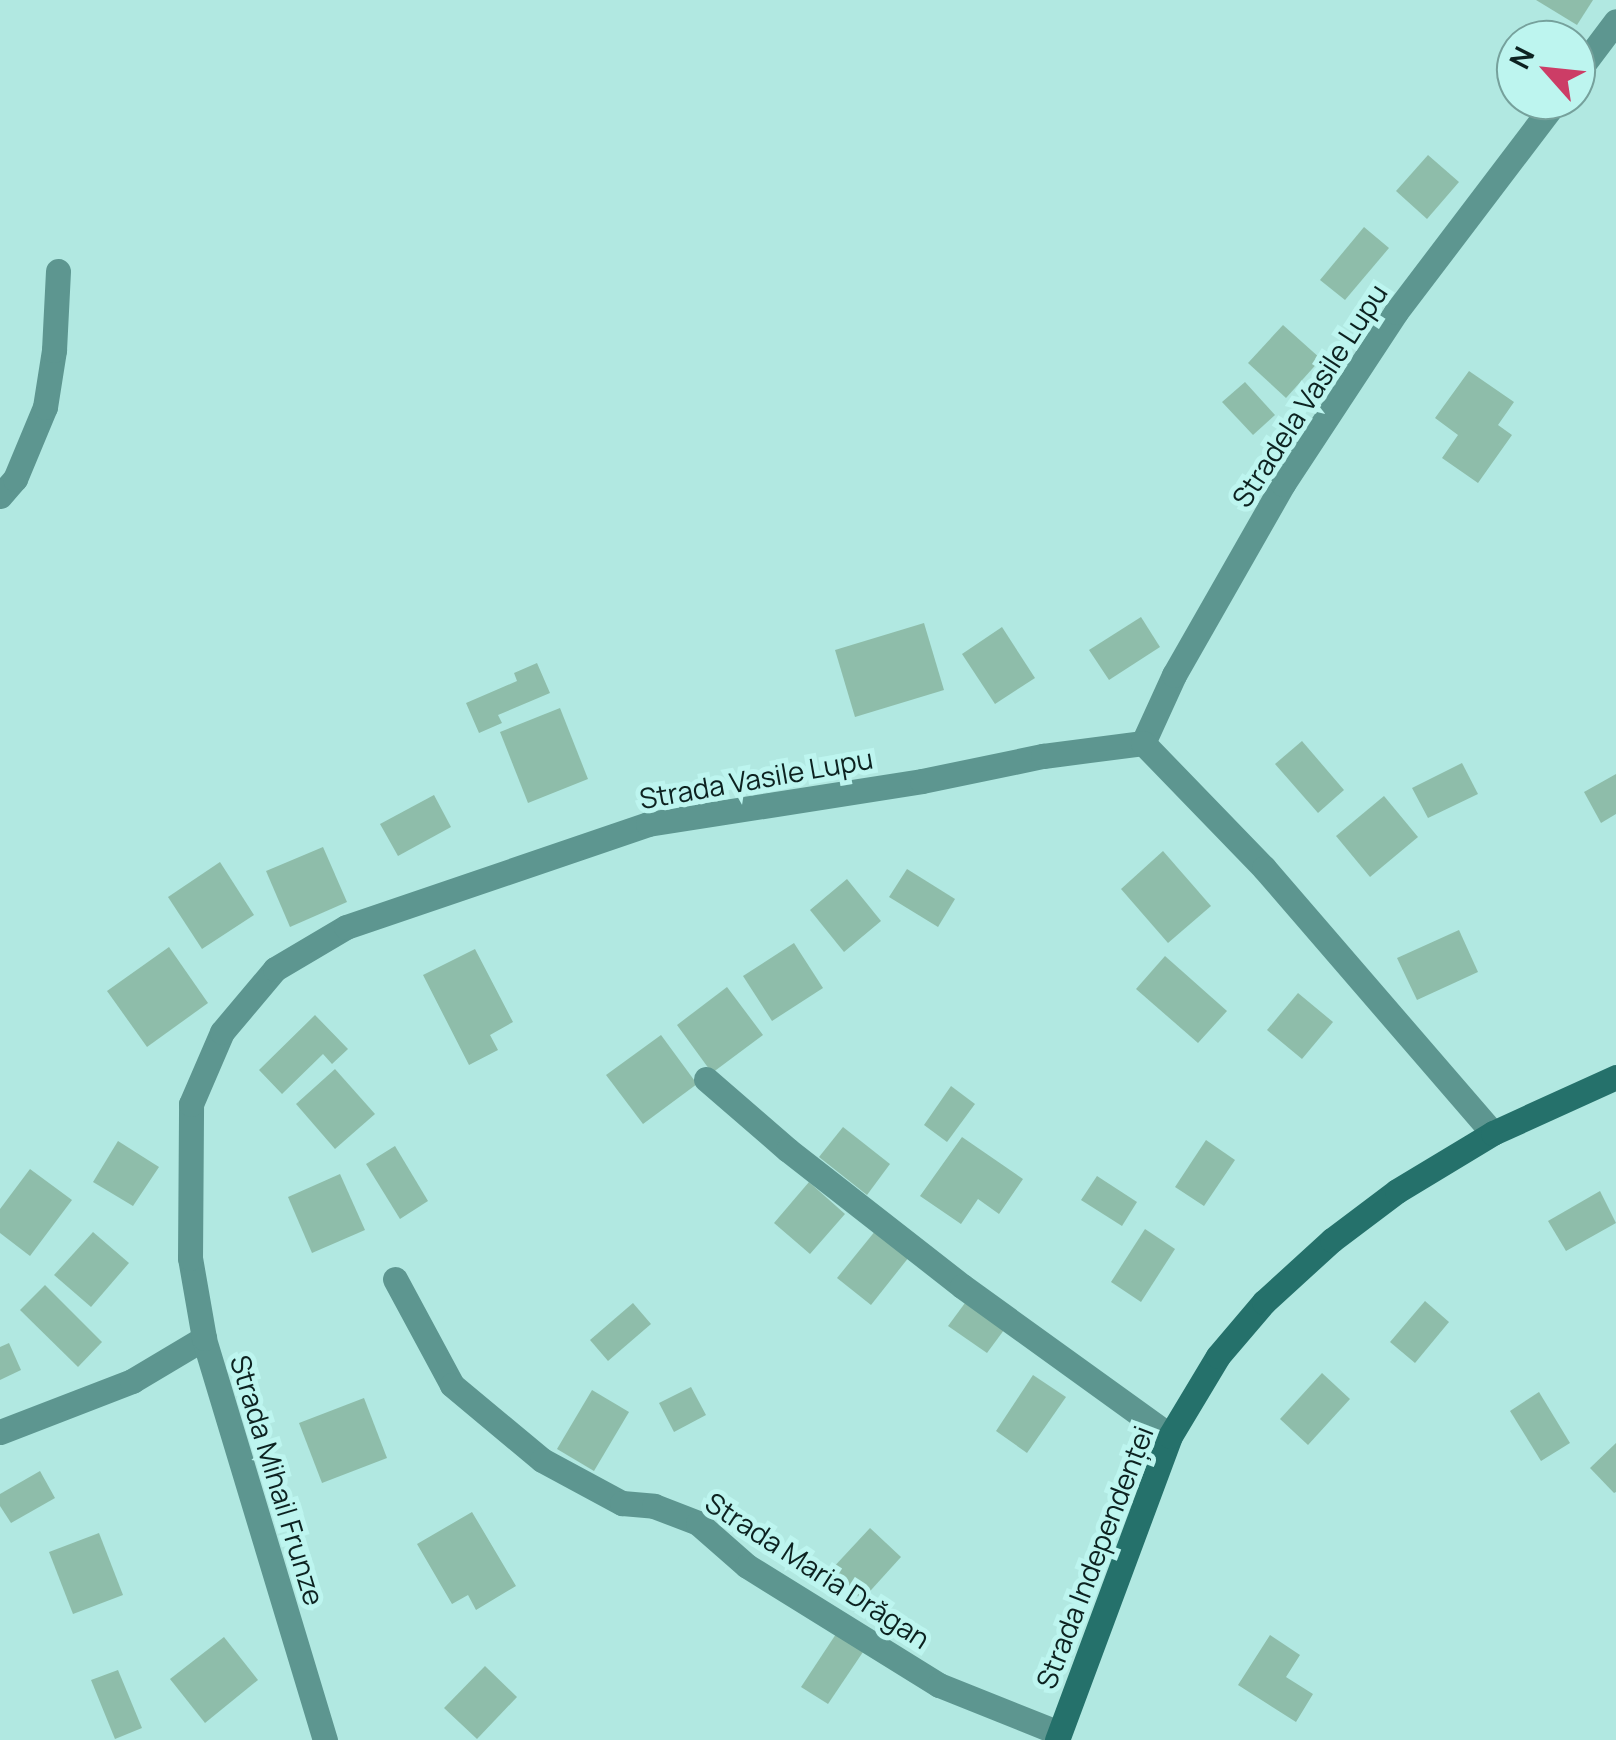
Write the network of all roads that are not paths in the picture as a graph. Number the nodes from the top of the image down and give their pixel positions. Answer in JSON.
{"nodes":[{"id":1,"x":1616,"y":21,"type":"edge"},
{"id":2,"x":1596,"y":48,"type":"edge"},
{"id":3,"x":1542,"y":120,"type":"edge"},
{"id":4,"x":58,"y":272,"type":"dead end"},
{"id":5,"x":0,"y":496,"type":"edge"},
{"id":6,"x":1143,"y":743,"type":"junction"},
{"id":7,"x":1616,"y":1077,"type":"edge"},
{"id":8,"x":706,"y":1078,"type":"dead end"},
{"id":9,"x":1493,"y":1133,"type":"junction"},
{"id":10,"x":395,"y":1279,"type":"dead end"},
{"id":11,"x":204,"y":1338,"type":"junction"},
{"id":12,"x":0,"y":1432,"type":"edge"},
{"id":13,"x":1170,"y":1436,"type":"junction"},
{"id":14,"x":1058,"y":1737,"type":"edge"},
{"id":15,"x":325,"y":1740,"type":"edge"}],
"edges":[{"from":1,"to":2,"type":"street"},
{"from":3,"to":6,"type":"street","name":"Stradela Vasile Lupu"},
{"from":4,"to":5,"type":"street"},
{"from":6,"to":9,"type":"street"},
{"from":6,"to":11,"type":"street","name":"Strada Vasile Lupu"},
{"from":7,"to":9,"type":"main road","name":"Strada Independenței"},
{"from":8,"to":13,"type":"street"},
{"from":9,"to":13,"type":"main road","name":"Strada Independenței"},
{"from":10,"to":14,"type":"street","name":"Strada Maria Drăgan"},
{"from":11,"to":12,"type":"street","name":"Strada Mihail Frunze"},
{"from":11,"to":15,"type":"street","name":"Strada Mihail Frunze"},
{"from":13,"to":14,"type":"main road","name":"Strada Independenței"}]}
